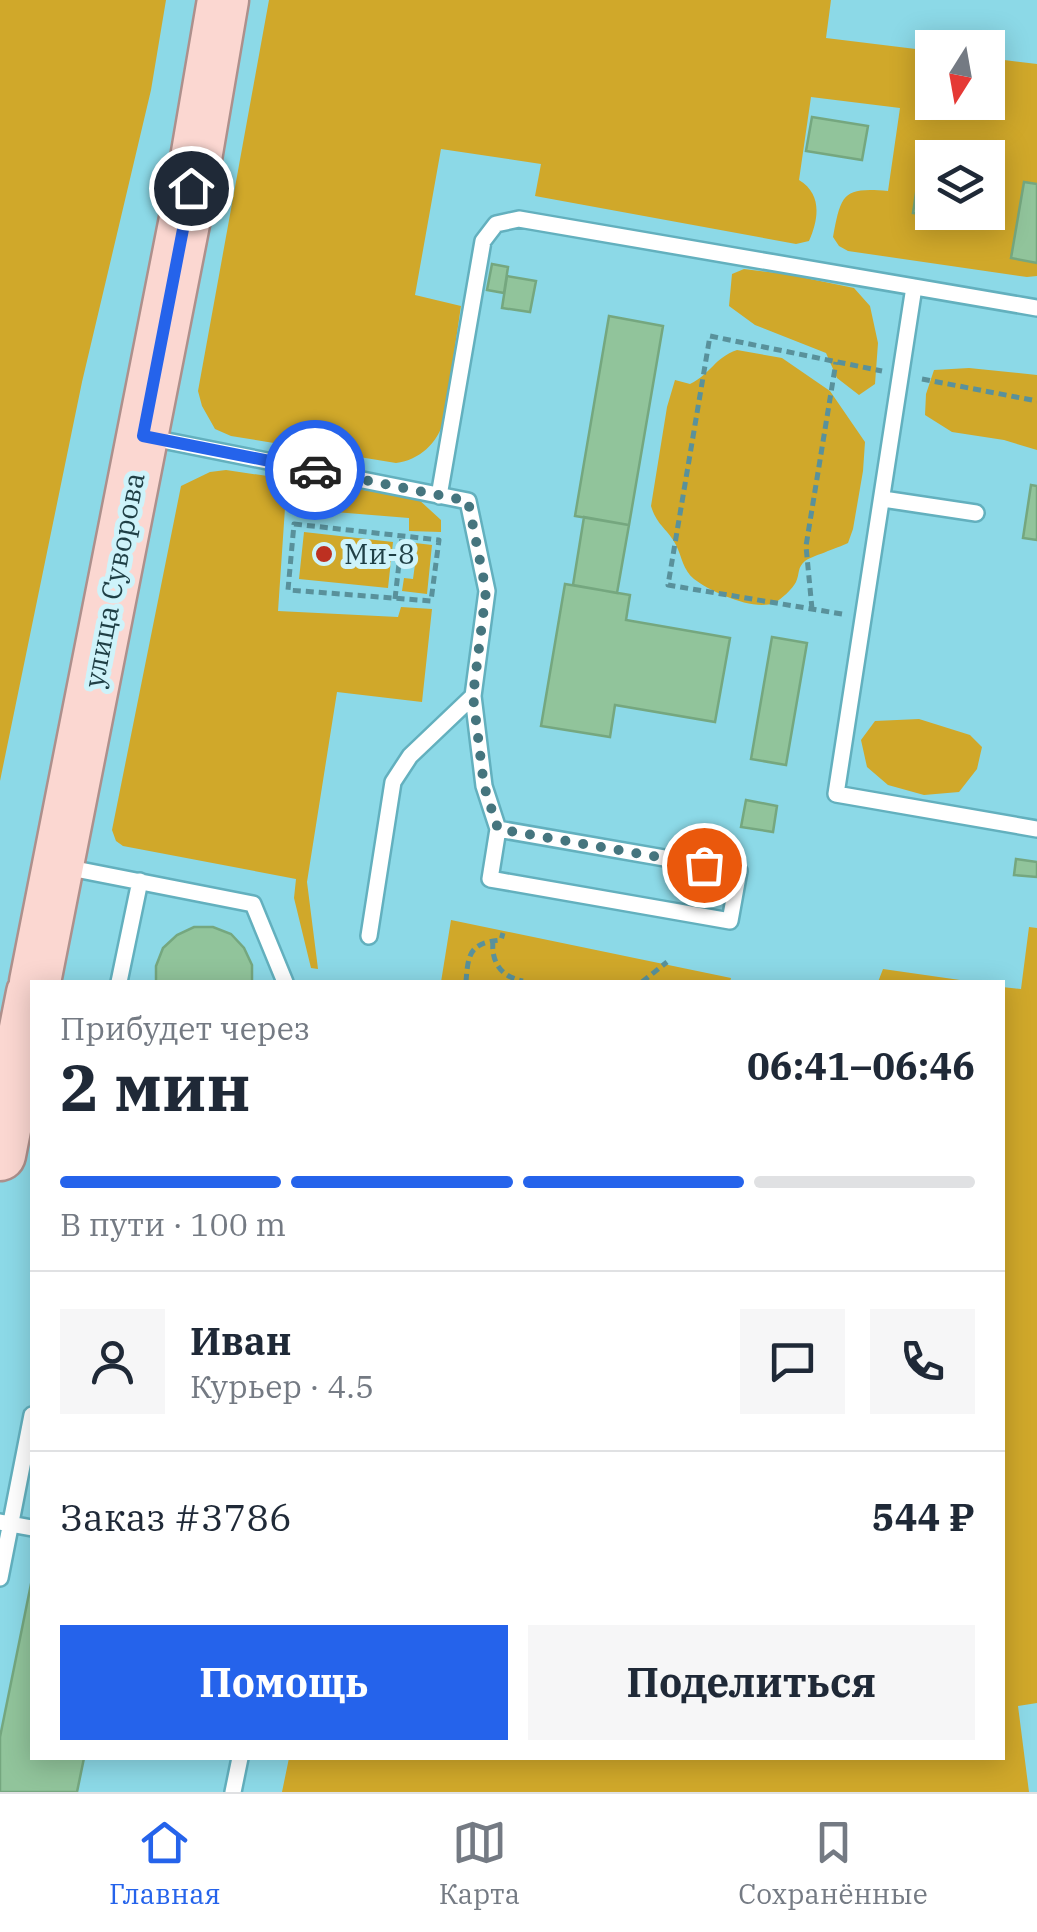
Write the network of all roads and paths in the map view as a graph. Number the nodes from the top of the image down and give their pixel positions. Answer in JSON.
{"nodes":[{"id":1,"x":224,"y":0,"type":"edge"},
{"id":2,"x":914,"y":287,"type":"junction"},
{"id":3,"x":1037,"y":308,"type":"edge"},
{"id":4,"x":836,"y":362,"type":"junction"},
{"id":5,"x":901,"y":375,"type":"junction"},
{"id":6,"x":1037,"y":401,"type":"edge"},
{"id":7,"x":143,"y":436,"type":"junction"},
{"id":8,"x":440,"y":496,"type":"junction"},
{"id":9,"x":882,"y":500,"type":"junction"},
{"id":10,"x":976,"y":513,"type":"dead end"},
{"id":11,"x":402,"y":536,"type":"junction"},
{"id":12,"x":395,"y":598,"type":"junction"},
{"id":13,"x":812,"y":609,"type":"junction"},
{"id":14,"x":864,"y":618,"type":"junction"},
{"id":15,"x":473,"y":696,"type":"junction"},
{"id":16,"x":498,"y":829,"type":"junction"},
{"id":17,"x":1037,"y":829,"type":"edge"},
{"id":18,"x":58,"y":865,"type":"junction"},
{"id":19,"x":140,"y":882,"type":"junction"},
{"id":20,"x":503,"y":933,"type":"dead end"},
{"id":21,"x":368,"y":936,"type":"dead end"},
{"id":22,"x":493,"y":941,"type":"junction"},
{"id":23,"x":666,"y":962,"type":"dead end"},
{"id":24,"x":35,"y":980,"type":"edge"},
{"id":25,"x":119,"y":980,"type":"edge"},
{"id":26,"x":284,"y":980,"type":"edge"},
{"id":27,"x":466,"y":980,"type":"edge"},
{"id":28,"x":514,"y":980,"type":"edge"},
{"id":29,"x":644,"y":980,"type":"edge"},
{"id":30,"x":30,"y":1004,"type":"edge"},
{"id":31,"x":0,"y":1155,"type":"edge"},
{"id":32,"x":30,"y":1424,"type":"edge"},
{"id":33,"x":6,"y":1523,"type":"edge"},
{"id":34,"x":0,"y":1578,"type":"edge"},
{"id":35,"x":240,"y":1760,"type":"edge"},
{"id":36,"x":233,"y":1792,"type":"edge"}],
"edges":[{"from":1,"to":7,"type":"main road","name":"улица Суворова"},
{"from":2,"to":3,"type":"lane"},
{"from":2,"to":5,"type":"lane"},
{"from":2,"to":8,"type":"lane"},
{"from":4,"to":5,"type":"path"},
{"from":4,"to":13,"type":"path"},
{"from":4,"to":13,"type":"path"},
{"from":5,"to":6,"type":"path"},
{"from":5,"to":9,"type":"lane"},
{"from":7,"to":8,"type":"lane"},
{"from":7,"to":18,"type":"main road","name":"улица Суворова"},
{"from":8,"to":15,"type":"lane"},
{"from":9,"to":10,"type":"lane"},
{"from":9,"to":14,"type":"lane"},
{"from":11,"to":12,"type":"path"},
{"from":11,"to":12,"type":"path"},
{"from":11,"to":12,"type":"path"},
{"from":13,"to":14,"type":"path"},
{"from":14,"to":17,"type":"lane"},
{"from":15,"to":16,"type":"lane"},
{"from":15,"to":21,"type":"lane"},
{"from":16,"to":16,"type":"lane"},
{"from":18,"to":19,"type":"lane"},
{"from":18,"to":24,"type":"main road","name":"улица Суворова"},
{"from":19,"to":25,"type":"lane"},
{"from":19,"to":26,"type":"lane"},
{"from":20,"to":22,"type":"path"},
{"from":22,"to":27,"type":"path"},
{"from":22,"to":28,"type":"path"},
{"from":23,"to":29,"type":"path"},
{"from":30,"to":31,"type":"main road"},
{"from":32,"to":33,"type":"lane"},
{"from":33,"to":34,"type":"lane"},
{"from":35,"to":36,"type":"lane"}]}
